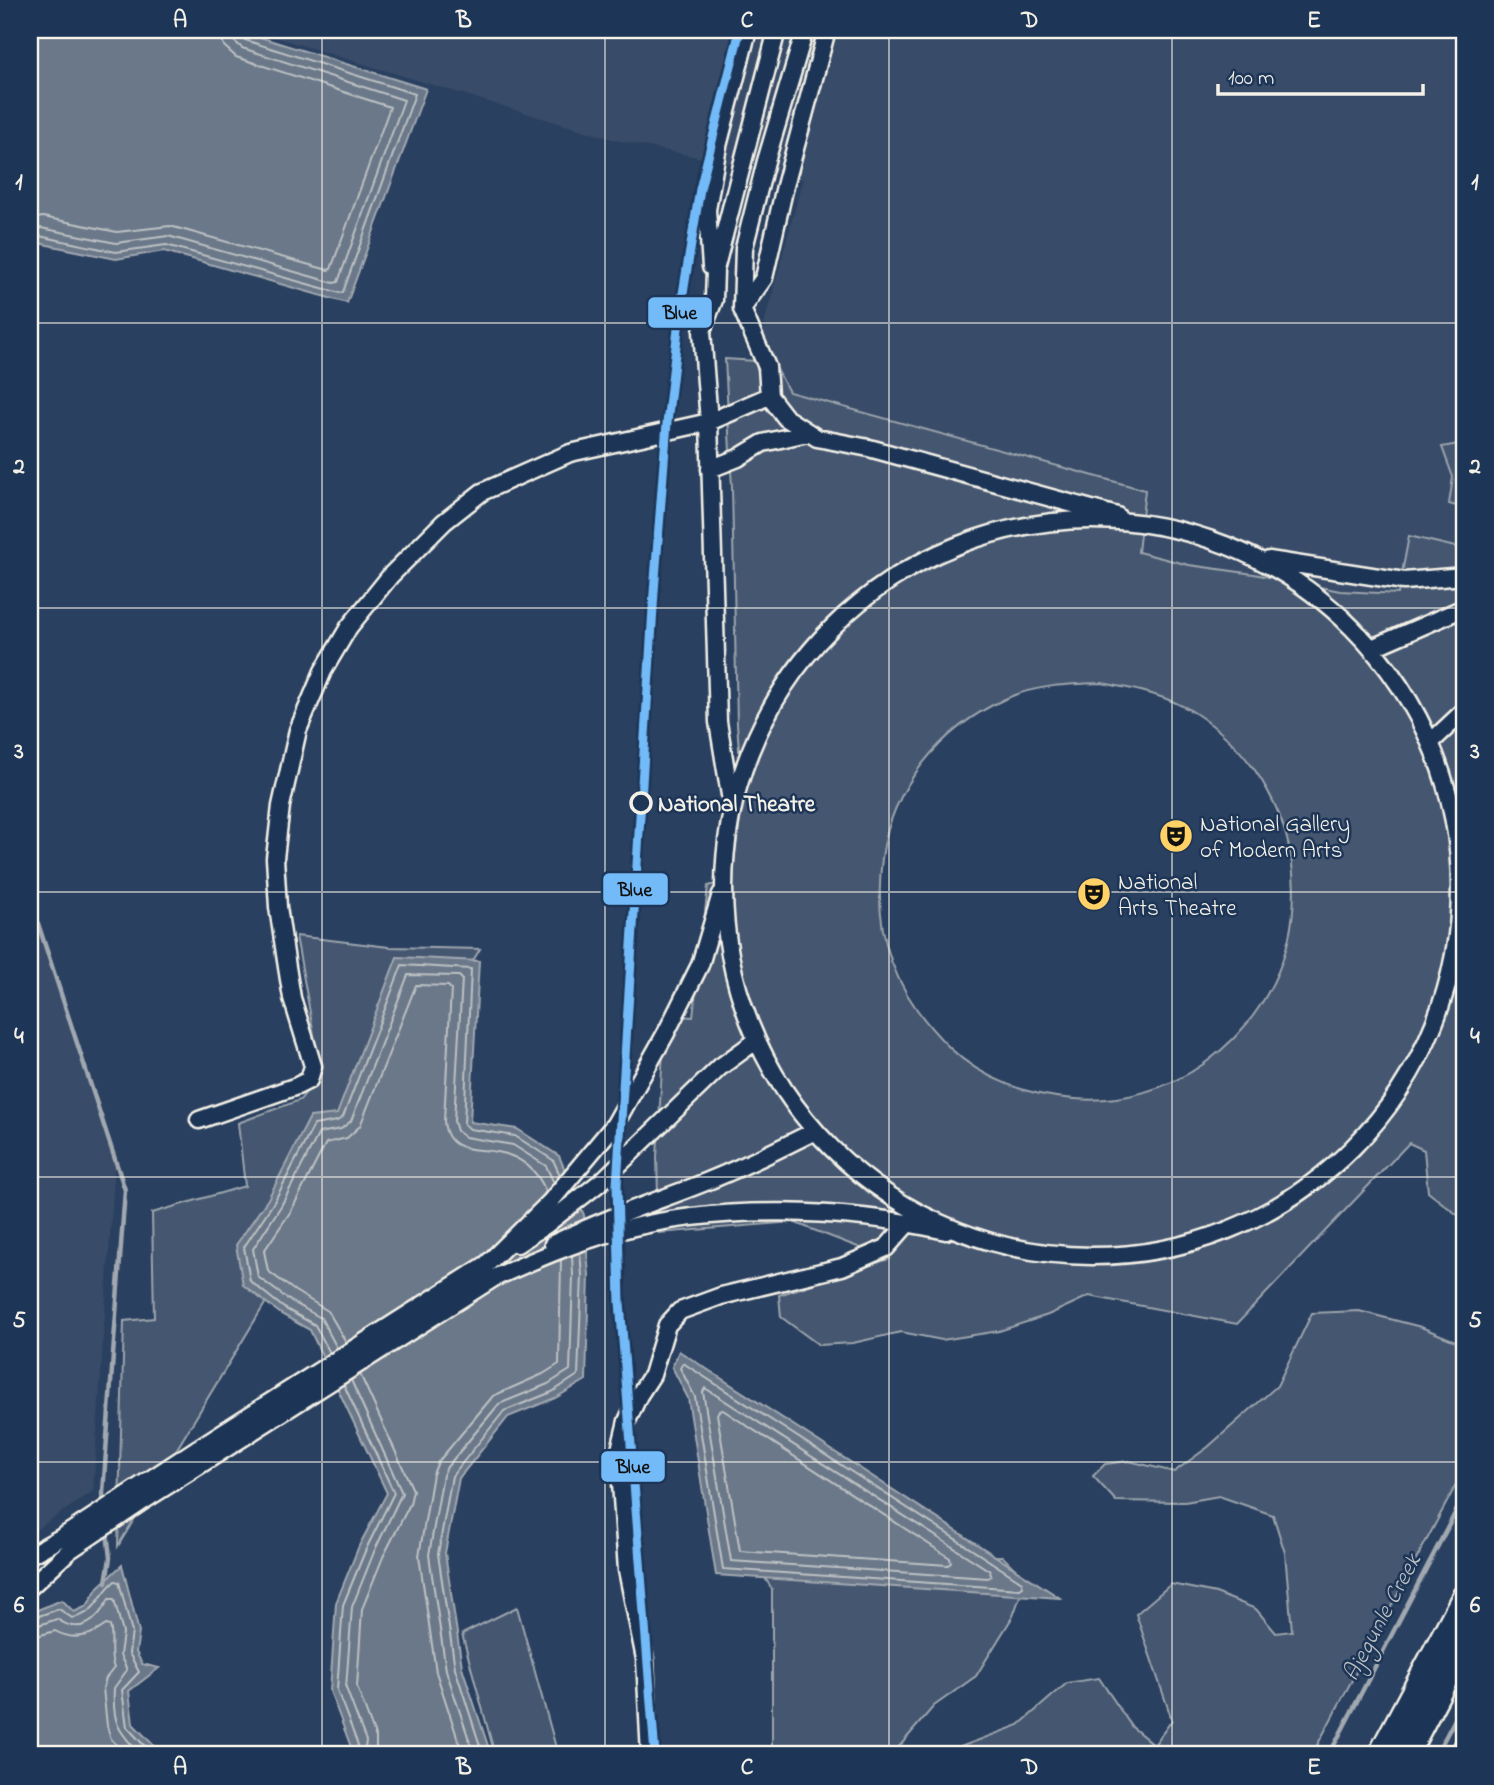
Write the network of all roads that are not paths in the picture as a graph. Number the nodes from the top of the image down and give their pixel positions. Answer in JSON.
{"nodes":[{"id":1,"x":748,"y":30,"type":"edge"},
{"id":2,"x":777,"y":30,"type":"edge"},
{"id":3,"x":805,"y":30,"type":"edge"},
{"id":4,"x":827,"y":30,"type":"edge"},
{"id":5,"x":713,"y":300,"type":"junction"},
{"id":6,"x":741,"y":309,"type":"junction"},
{"id":7,"x":769,"y":397,"type":"junction"},
{"id":8,"x":709,"y":422,"type":"junction"},
{"id":9,"x":807,"y":433,"type":"junction"},
{"id":10,"x":710,"y":469,"type":"junction"},
{"id":11,"x":1126,"y":519,"type":"junction"},
{"id":12,"x":1259,"y":558,"type":"junction"},
{"id":13,"x":1464,"y":576,"type":"edge"},
{"id":14,"x":1464,"y":608,"type":"edge"},
{"id":15,"x":1374,"y":647,"type":"junction"},
{"id":16,"x":1464,"y":711,"type":"edge"},
{"id":17,"x":1431,"y":741,"type":"junction"},
{"id":18,"x":732,"y":803,"type":"junction"},
{"id":19,"x":1464,"y":831,"type":"edge"},
{"id":20,"x":1459,"y":860,"type":"junction"},
{"id":21,"x":724,"y":881,"type":"junction"},
{"id":22,"x":757,"y":1040,"type":"junction"},
{"id":23,"x":199,"y":1120,"type":"dead end"},
{"id":24,"x":815,"y":1131,"type":"junction"},
{"id":25,"x":909,"y":1222,"type":"junction"},
{"id":26,"x":617,"y":1223,"type":"junction"},
{"id":27,"x":973,"y":1237,"type":"junction"},
{"id":28,"x":490,"y":1271,"type":"junction"},
{"id":29,"x":67,"y":1543,"type":"junction"},
{"id":30,"x":30,"y":1555,"type":"edge"},
{"id":31,"x":30,"y":1587,"type":"edge"},
{"id":32,"x":1464,"y":1597,"type":"edge"},
{"id":33,"x":1464,"y":1644,"type":"edge"},
{"id":34,"x":1464,"y":1744,"type":"edge"},
{"id":35,"x":650,"y":1755,"type":"edge"},
{"id":36,"x":1380,"y":1755,"type":"edge"},
{"id":37,"x":1406,"y":1755,"type":"edge"},
{"id":38,"x":1458,"y":1755,"type":"edge"}],
"edges":[{"from":1,"to":5,"type":"street"},
{"from":2,"to":5,"type":"street"},
{"from":3,"to":6,"type":"street"},
{"from":4,"to":6,"type":"street"},
{"from":5,"to":8,"type":"street"},
{"from":6,"to":7,"type":"street"},
{"from":7,"to":8,"type":"street"},
{"from":7,"to":9,"type":"street"},
{"from":8,"to":10,"type":"street"},
{"from":8,"to":23,"type":"street"},
{"from":9,"to":10,"type":"street"},
{"from":9,"to":11,"type":"street"},
{"from":10,"to":18,"type":"street"},
{"from":11,"to":12,"type":"street"},
{"from":11,"to":18,"type":"street"},
{"from":12,"to":13,"type":"street"},
{"from":12,"to":15,"type":"street"},
{"from":14,"to":15,"type":"street"},
{"from":15,"to":17,"type":"street"},
{"from":16,"to":17,"type":"street"},
{"from":17,"to":20,"type":"street"},
{"from":18,"to":21,"type":"street"},
{"from":19,"to":20,"type":"street"},
{"from":20,"to":27,"type":"street"},
{"from":21,"to":22,"type":"street"},
{"from":21,"to":28,"type":"street"},
{"from":22,"to":24,"type":"street"},
{"from":22,"to":28,"type":"street"},
{"from":24,"to":26,"type":"street"},
{"from":24,"to":27,"type":"street"},
{"from":25,"to":26,"type":"street"},
{"from":25,"to":27,"type":"street"},
{"from":25,"to":35,"type":"street"},
{"from":26,"to":28,"type":"street"},
{"from":28,"to":29,"type":"street"},
{"from":29,"to":30,"type":"street"},
{"from":29,"to":31,"type":"street"},
{"from":32,"to":36,"type":"highway"},
{"from":33,"to":37,"type":"highway"},
{"from":34,"to":38,"type":"street"}]}
